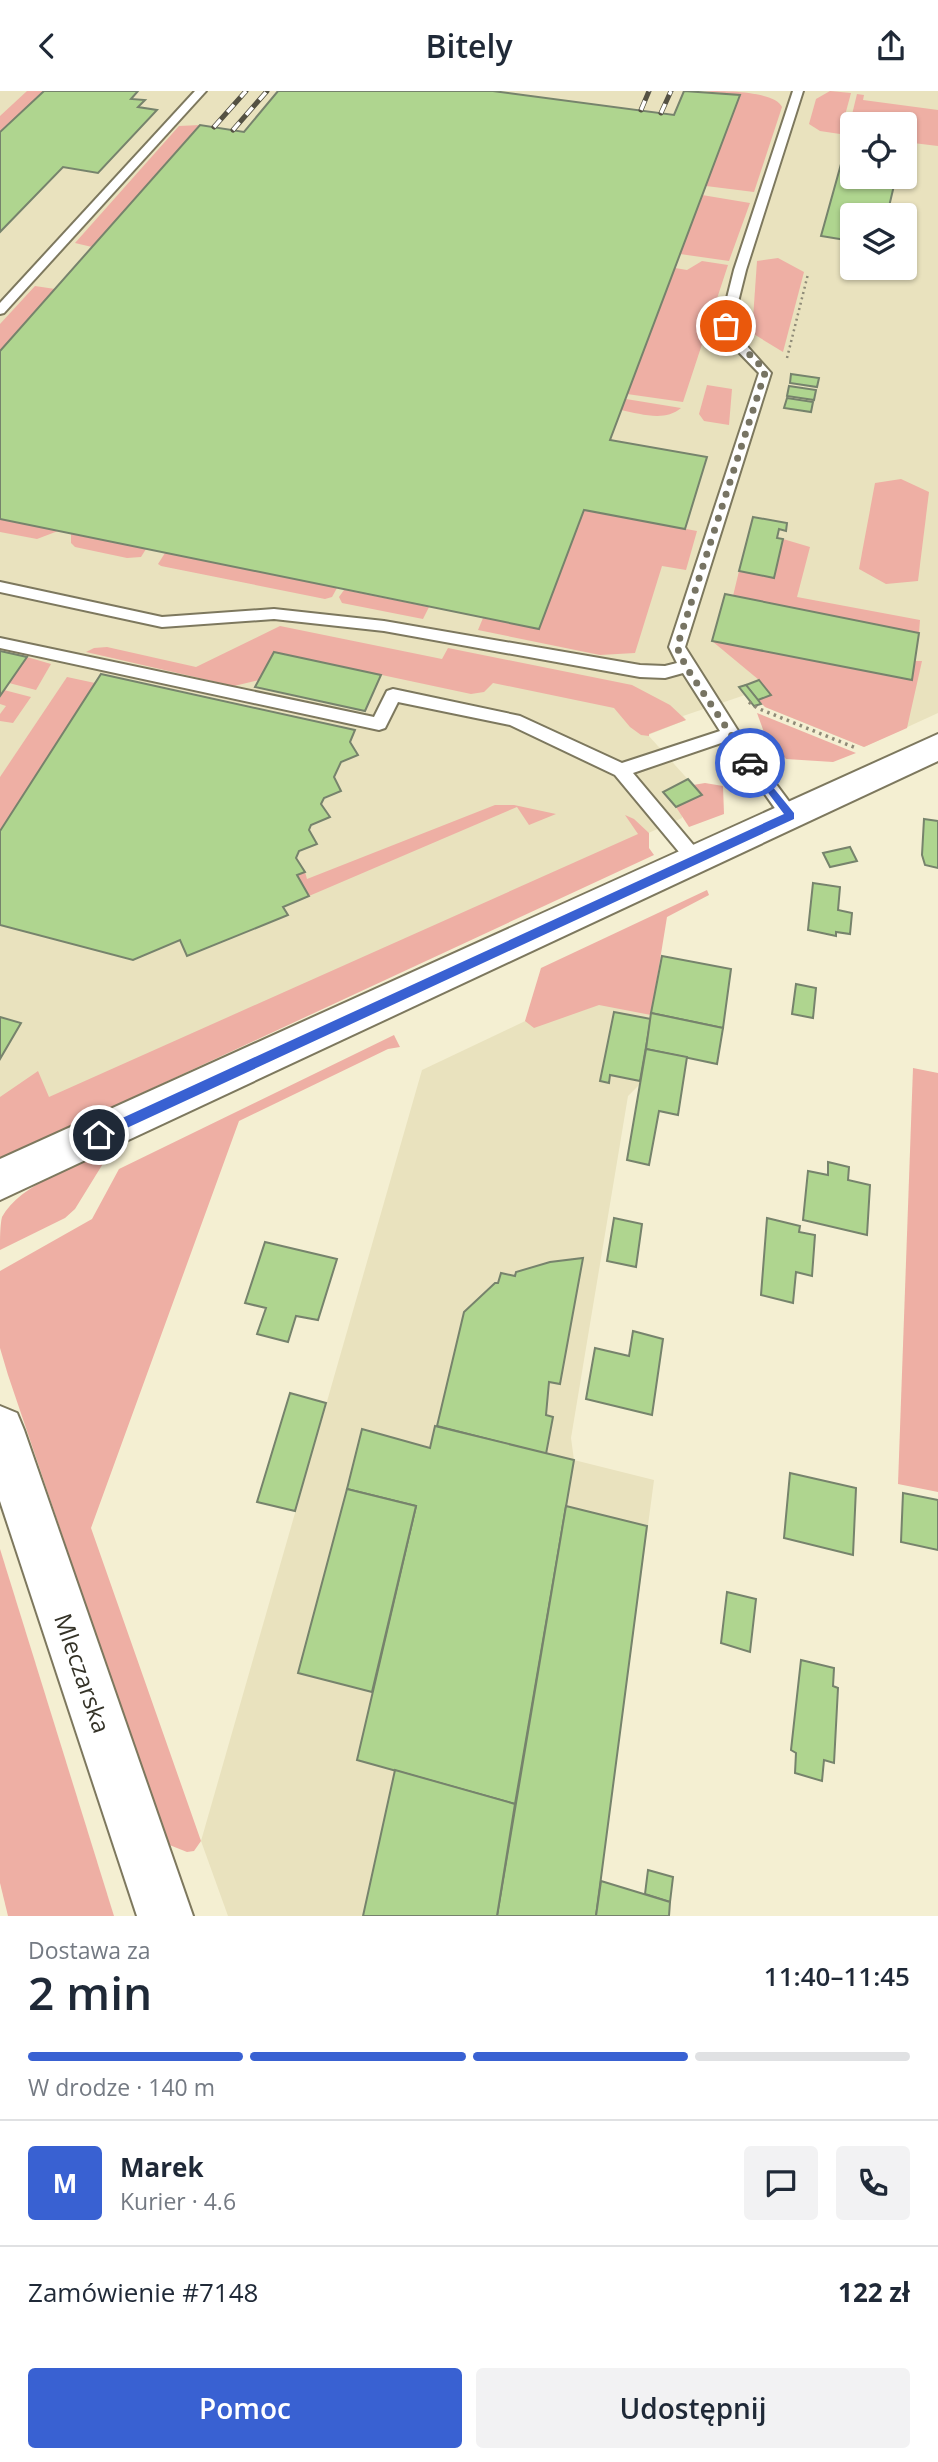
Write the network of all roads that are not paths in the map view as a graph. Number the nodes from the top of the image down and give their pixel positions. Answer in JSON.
{"nodes":[{"id":1,"x":201,"y":91,"type":"edge"},
{"id":2,"x":798,"y":91,"type":"edge"},
{"id":3,"x":0,"y":310,"type":"edge"},
{"id":4,"x":0,"y":587,"type":"edge"},
{"id":5,"x":0,"y":643,"type":"edge"},
{"id":6,"x":686,"y":667,"type":"junction"},
{"id":7,"x":729,"y":734,"type":"junction"},
{"id":8,"x":938,"y":747,"type":"edge"},
{"id":9,"x":621,"y":770,"type":"junction"},
{"id":10,"x":790,"y":816,"type":"junction"},
{"id":11,"x":695,"y":859,"type":"junction"},
{"id":12,"x":0,"y":1180,"type":"edge"},
{"id":13,"x":0,"y":1430,"type":"edge"},
{"id":14,"x":165,"y":1916,"type":"edge"}],
"edges":[{"from":1,"to":3,"type":"lane"},
{"from":2,"to":6,"type":"lane"},
{"from":4,"to":6,"type":"lane"},
{"from":5,"to":9,"type":"lane"},
{"from":6,"to":7,"type":"lane"},
{"from":7,"to":9,"type":"lane"},
{"from":7,"to":10,"type":"lane"},
{"from":8,"to":10,"type":"street"},
{"from":9,"to":11,"type":"lane"},
{"from":10,"to":11,"type":"street"},
{"from":11,"to":12,"type":"street"},
{"from":13,"to":14,"type":"street","name":"Mleczarska"}]}
